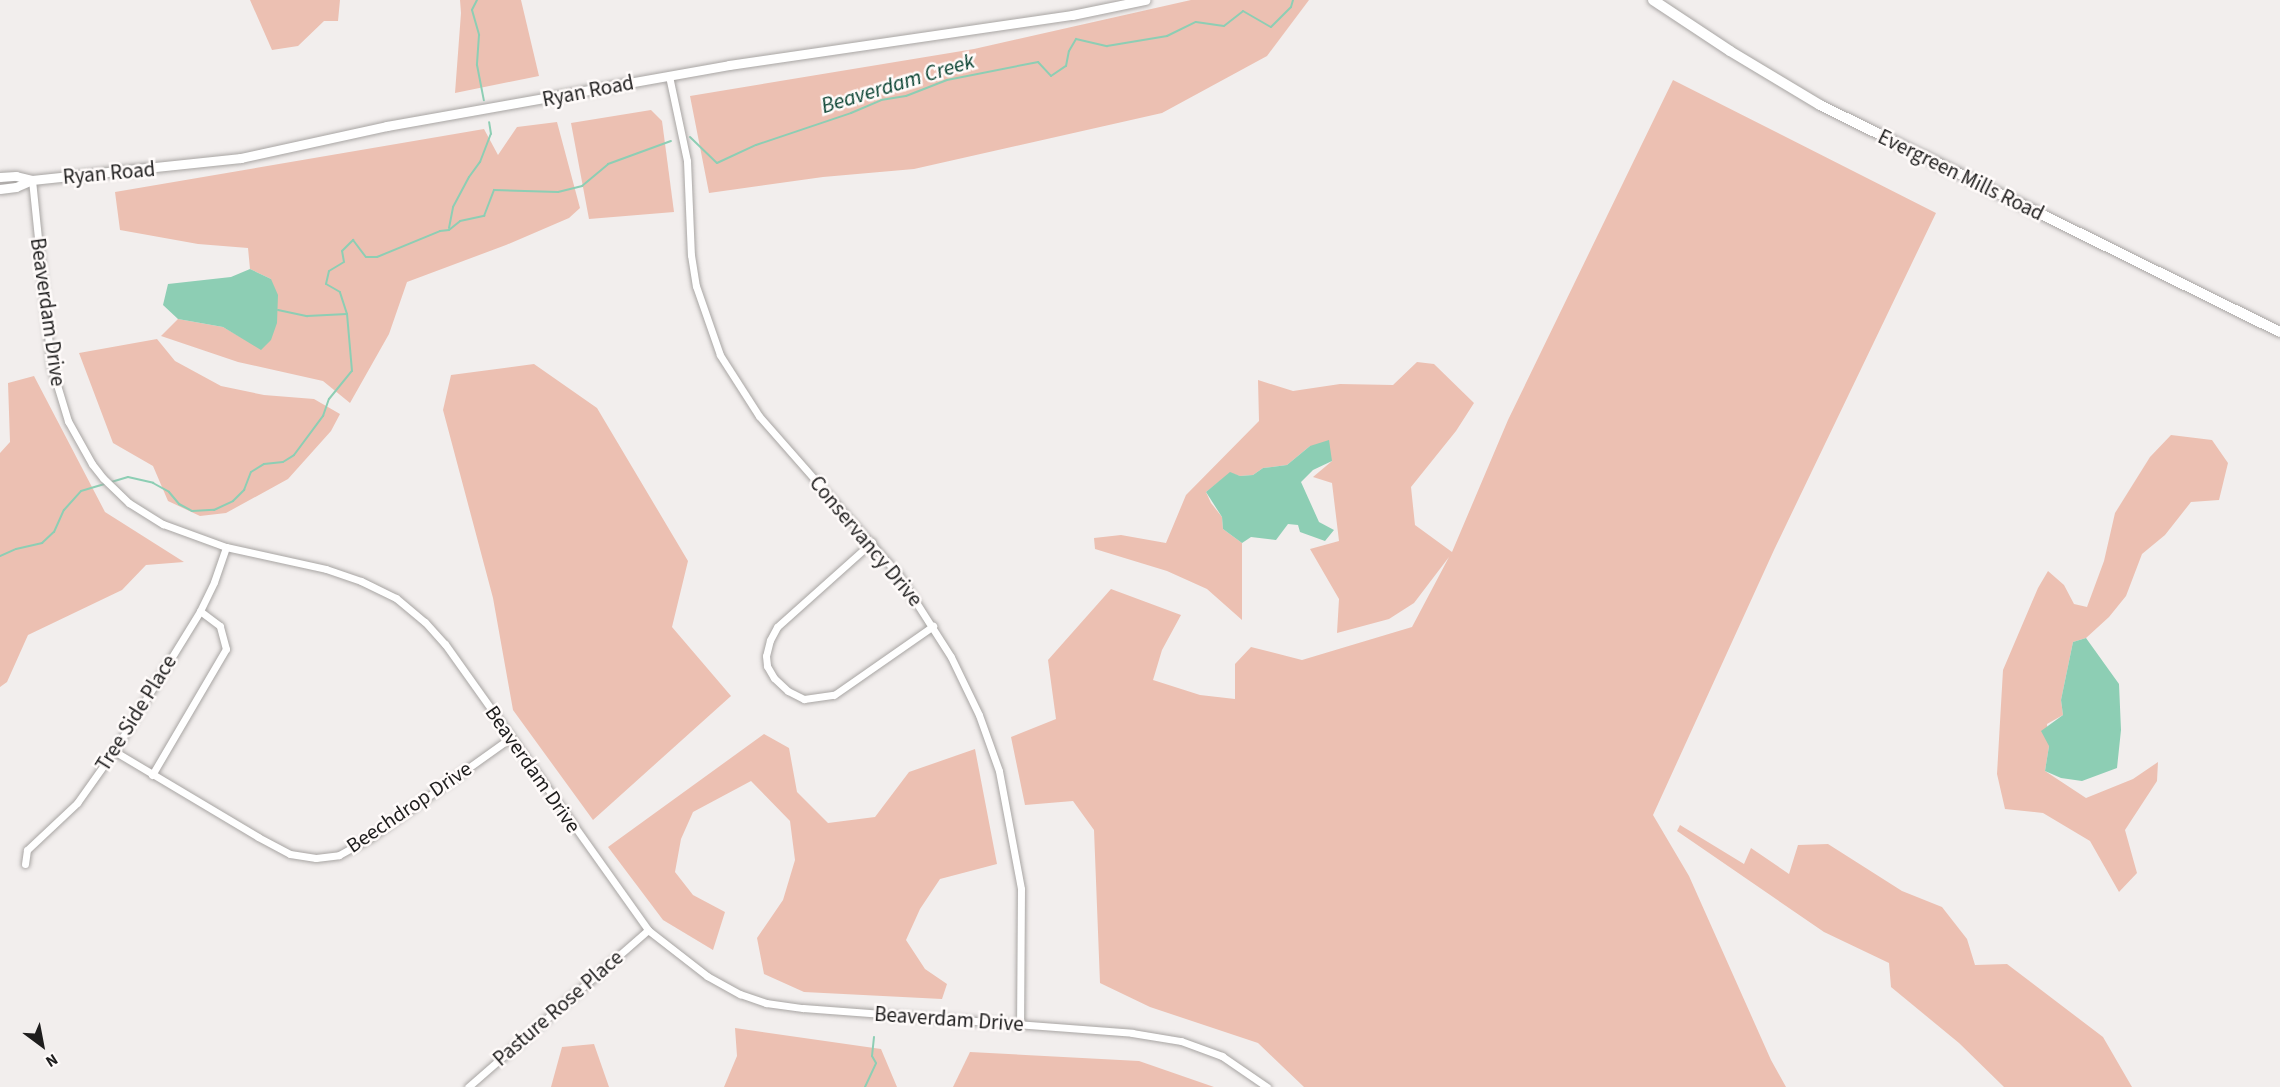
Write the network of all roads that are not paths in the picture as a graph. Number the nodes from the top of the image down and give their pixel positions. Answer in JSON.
{"nodes":[{"id":1,"x":1144,"y":0,"type":"edge"},
{"id":2,"x":1653,"y":0,"type":"edge"},
{"id":3,"x":669,"y":76,"type":"junction"},
{"id":4,"x":0,"y":177,"type":"edge"},
{"id":5,"x":32,"y":180,"type":"junction"},
{"id":6,"x":0,"y":189,"type":"edge"},
{"id":7,"x":2280,"y":332,"type":"edge"},
{"id":8,"x":872,"y":542,"type":"junction"},
{"id":9,"x":226,"y":547,"type":"junction"},
{"id":10,"x":200,"y":610,"type":"junction"},
{"id":11,"x":933,"y":626,"type":"junction"},
{"id":12,"x":510,"y":738,"type":"junction"},
{"id":13,"x":114,"y":751,"type":"junction"},
{"id":14,"x":152,"y":775,"type":"junction"},
{"id":15,"x":25,"y":864,"type":"dead end"},
{"id":16,"x":648,"y":930,"type":"junction"},
{"id":17,"x":1020,"y":1024,"type":"junction"},
{"id":18,"x":468,"y":1087,"type":"edge"},
{"id":19,"x":1267,"y":1087,"type":"edge"}],
"edges":[{"from":1,"to":3,"type":"main road","name":"Ryan Road"},
{"from":2,"to":7,"type":"main road","name":"Evergreen Mills Road"},
{"from":3,"to":5,"type":"main road","name":"Ryan Road"},
{"from":3,"to":8,"type":"street","name":"Conservancy Drive"},
{"from":4,"to":5,"type":"main road","name":"Ryan Road"},
{"from":5,"to":6,"type":"main road","name":"Ryan Road"},
{"from":5,"to":9,"type":"street","name":"Beaverdam Drive"},
{"from":8,"to":11,"type":"street","name":"Conservancy Drive"},
{"from":8,"to":11,"type":"street"},
{"from":9,"to":10,"type":"street","name":"Tree Side Place"},
{"from":9,"to":12,"type":"street","name":"Beaverdam Drive"},
{"from":10,"to":13,"type":"street","name":"Tree Side Place"},
{"from":10,"to":14,"type":"street"},
{"from":11,"to":17,"type":"street","name":"Conservancy Drive"},
{"from":12,"to":14,"type":"street","name":"Beechdrop Drive"},
{"from":12,"to":16,"type":"street","name":"Beaverdam Drive"},
{"from":13,"to":14,"type":"street","name":"Beechdrop Drive"},
{"from":13,"to":15,"type":"street","name":"Tree Side Place"},
{"from":16,"to":17,"type":"street","name":"Beaverdam Drive"},
{"from":16,"to":18,"type":"street","name":"Pasture Rose Place"},
{"from":17,"to":19,"type":"street","name":"Beaverdam Drive"}]}
